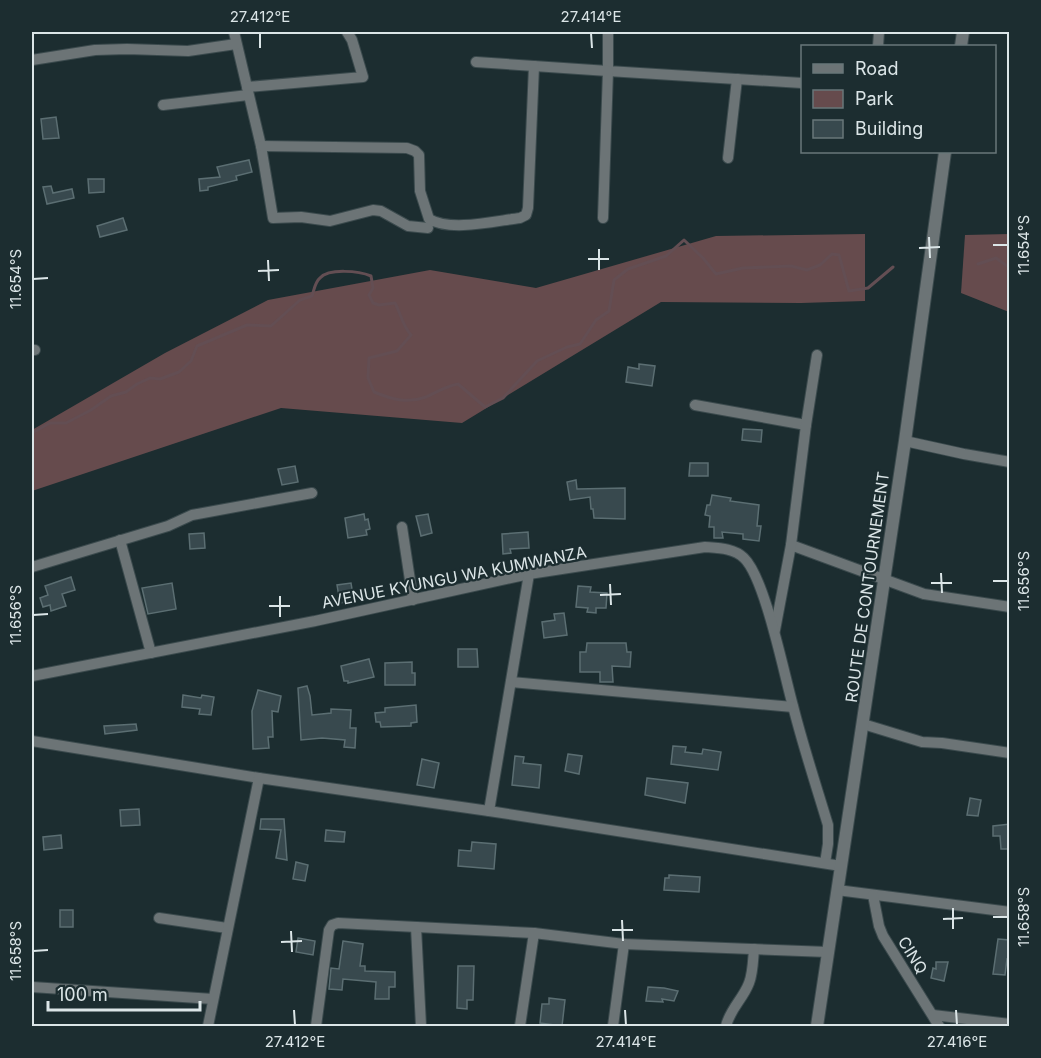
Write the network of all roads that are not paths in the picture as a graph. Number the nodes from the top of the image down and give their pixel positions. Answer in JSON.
{"nodes":[{"id":1,"x":234,"y":32,"type":"edge"},
{"id":2,"x":347,"y":32,"type":"edge"},
{"id":3,"x":608,"y":32,"type":"edge"},
{"id":4,"x":236,"y":44,"type":"junction"},
{"id":5,"x":32,"y":60,"type":"edge"},
{"id":6,"x":476,"y":62,"type":"dead end"},
{"id":7,"x":534,"y":66,"type":"junction"},
{"id":8,"x":608,"y":71,"type":"junction"},
{"id":9,"x":737,"y":79,"type":"junction"},
{"id":10,"x":801,"y":83,"type":"edge"},
{"id":11,"x":248,"y":91,"type":"junction"},
{"id":12,"x":163,"y":105,"type":"dead end"},
{"id":13,"x":261,"y":146,"type":"junction"},
{"id":14,"x":945,"y":153,"type":"edge"},
{"id":15,"x":728,"y":158,"type":"dead end"},
{"id":16,"x":603,"y":218,"type":"dead end"},
{"id":17,"x":428,"y":228,"type":"dead end"},
{"id":18,"x":817,"y":355,"type":"dead end"},
{"id":19,"x":695,"y":405,"type":"dead end"},
{"id":20,"x":806,"y":425,"type":"junction"},
{"id":21,"x":905,"y":441,"type":"junction"},
{"id":22,"x":1010,"y":462,"type":"edge"},
{"id":23,"x":312,"y":493,"type":"dead end"},
{"id":24,"x":402,"y":527,"type":"dead end"},
{"id":25,"x":120,"y":540,"type":"junction"},
{"id":26,"x":791,"y":545,"type":"junction"},
{"id":27,"x":32,"y":567,"type":"edge"},
{"id":28,"x":529,"y":574,"type":"junction"},
{"id":29,"x":884,"y":580,"type":"junction"},
{"id":30,"x":413,"y":600,"type":"junction"},
{"id":31,"x":1010,"y":607,"type":"edge"},
{"id":32,"x":774,"y":633,"type":"junction"},
{"id":33,"x":151,"y":653,"type":"junction"},
{"id":34,"x":32,"y":676,"type":"edge"},
{"id":35,"x":511,"y":682,"type":"junction"},
{"id":36,"x":793,"y":707,"type":"junction"},
{"id":37,"x":863,"y":724,"type":"junction"},
{"id":38,"x":32,"y":741,"type":"edge"},
{"id":39,"x":1010,"y":753,"type":"edge"},
{"id":40,"x":259,"y":778,"type":"junction"},
{"id":41,"x":489,"y":811,"type":"junction"},
{"id":42,"x":825,"y":863,"type":"junction"},
{"id":43,"x":841,"y":866,"type":"junction"},
{"id":44,"x":837,"y":890,"type":"junction"},
{"id":45,"x":873,"y":895,"type":"junction"},
{"id":46,"x":1010,"y":912,"type":"edge"},
{"id":47,"x":159,"y":918,"type":"dead end"},
{"id":48,"x":416,"y":927,"type":"junction"},
{"id":49,"x":227,"y":928,"type":"junction"},
{"id":50,"x":534,"y":933,"type":"junction"},
{"id":51,"x":624,"y":944,"type":"junction"},
{"id":52,"x":754,"y":949,"type":"junction"},
{"id":53,"x":828,"y":952,"type":"junction"},
{"id":54,"x":32,"y":987,"type":"edge"},
{"id":55,"x":213,"y":999,"type":"junction"},
{"id":56,"x":936,"y":1022,"type":"edge"},
{"id":57,"x":1010,"y":1024,"type":"edge"},
{"id":58,"x":208,"y":1026,"type":"edge"},
{"id":59,"x":316,"y":1026,"type":"edge"},
{"id":60,"x":421,"y":1026,"type":"edge"},
{"id":61,"x":520,"y":1026,"type":"edge"},
{"id":62,"x":613,"y":1026,"type":"edge"},
{"id":63,"x":726,"y":1026,"type":"edge"},
{"id":64,"x":817,"y":1026,"type":"edge"}],
"edges":[{"from":1,"to":4,"type":"street"},
{"from":2,"to":11,"type":"street"},
{"from":3,"to":8,"type":"street"},
{"from":4,"to":5,"type":"street"},
{"from":4,"to":11,"type":"street"},
{"from":6,"to":7,"type":"street"},
{"from":7,"to":8,"type":"street"},
{"from":7,"to":13,"type":"street"},
{"from":8,"to":9,"type":"street"},
{"from":8,"to":16,"type":"street"},
{"from":9,"to":10,"type":"street"},
{"from":9,"to":15,"type":"street"},
{"from":11,"to":12,"type":"street"},
{"from":11,"to":13,"type":"street"},
{"from":13,"to":17,"type":"street"},
{"from":14,"to":21,"type":"street","name":"ROUTE DE CONTOURNEMENT"},
{"from":18,"to":20,"type":"street"},
{"from":19,"to":20,"type":"street"},
{"from":20,"to":26,"type":"street"},
{"from":21,"to":22,"type":"street"},
{"from":21,"to":29,"type":"street","name":"ROUTE DE CONTOURNEMENT"},
{"from":23,"to":25,"type":"street"},
{"from":24,"to":30,"type":"street"},
{"from":25,"to":27,"type":"street"},
{"from":25,"to":33,"type":"street"},
{"from":26,"to":29,"type":"street"},
{"from":26,"to":32,"type":"street"},
{"from":28,"to":30,"type":"street","name":"AVENUE KYUNGU WA KUMWANZA"},
{"from":28,"to":32,"type":"street","name":"AVENUE KYUNGU WA KUMWANZA"},
{"from":28,"to":35,"type":"street"},
{"from":29,"to":31,"type":"street"},
{"from":29,"to":37,"type":"street","name":"ROUTE DE CONTOURNEMENT"},
{"from":30,"to":33,"type":"street","name":"AVENUE KYUNGU WA KUMWANZA"},
{"from":32,"to":36,"type":"street","name":"AVENUE KYUNGU WA KUMWANZA"},
{"from":33,"to":34,"type":"street","name":"AVENUE KYUNGU WA KUMWANZA"},
{"from":35,"to":36,"type":"street"},
{"from":35,"to":41,"type":"street"},
{"from":36,"to":42,"type":"street","name":"AVENUE KYUNGU WA KUMWANZA"},
{"from":37,"to":39,"type":"street"},
{"from":37,"to":43,"type":"street","name":"ROUTE DE CONTOURNEMENT"},
{"from":38,"to":40,"type":"street"},
{"from":40,"to":41,"type":"street"},
{"from":40,"to":49,"type":"street"},
{"from":41,"to":42,"type":"street"},
{"from":42,"to":43,"type":"street"},
{"from":43,"to":44,"type":"street","name":"ROUTE DE CONTOURNEMENT"},
{"from":44,"to":45,"type":"street"},
{"from":44,"to":53,"type":"street","name":"ROUTE DE CONTOURNEMENT"},
{"from":45,"to":46,"type":"street"},
{"from":45,"to":56,"type":"street","name":"CINQ"},
{"from":47,"to":49,"type":"street"},
{"from":48,"to":50,"type":"street"},
{"from":48,"to":59,"type":"street"},
{"from":48,"to":60,"type":"street"},
{"from":49,"to":55,"type":"street"},
{"from":50,"to":51,"type":"street"},
{"from":50,"to":61,"type":"street"},
{"from":51,"to":52,"type":"street"},
{"from":51,"to":62,"type":"street"},
{"from":52,"to":53,"type":"street"},
{"from":52,"to":63,"type":"street"},
{"from":53,"to":64,"type":"street","name":"ROUTE DE CONTOURNEMENT"},
{"from":54,"to":55,"type":"street"},
{"from":55,"to":58,"type":"street"},
{"from":56,"to":57,"type":"street"}]}
